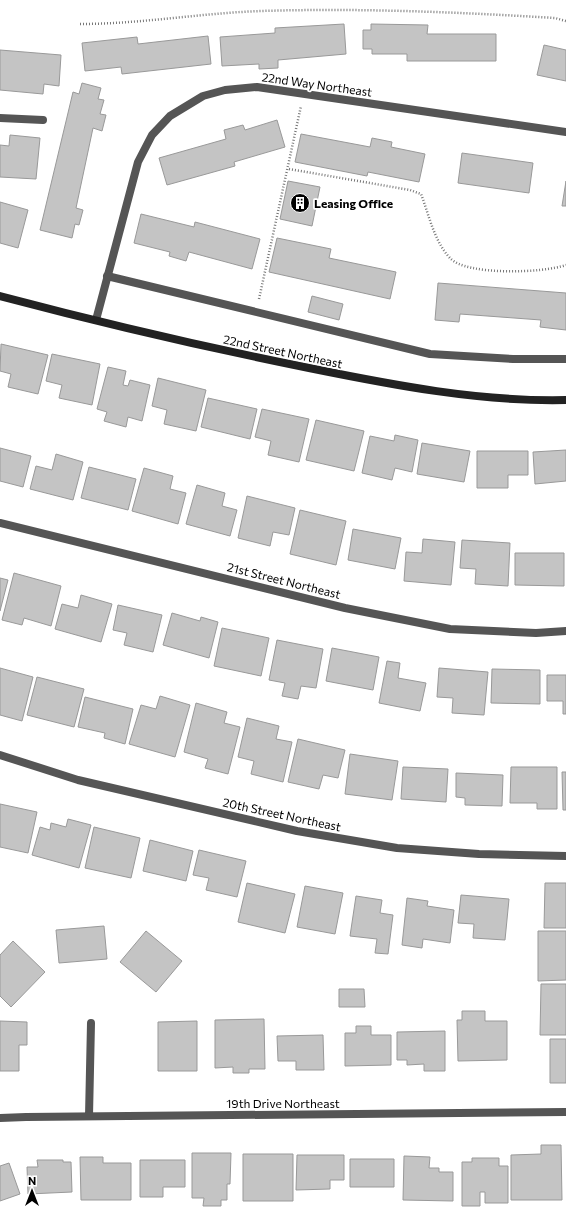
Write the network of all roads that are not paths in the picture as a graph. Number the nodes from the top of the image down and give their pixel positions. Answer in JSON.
{"nodes":[{"id":1,"x":0,"y":118,"type":"edge"},
{"id":2,"x":43,"y":120,"type":"dead end"},
{"id":3,"x":566,"y":132,"type":"edge"},
{"id":4,"x":107,"y":276,"type":"junction"},
{"id":5,"x":0,"y":296,"type":"edge"},
{"id":6,"x":96,"y":320,"type":"junction"},
{"id":7,"x":566,"y":359,"type":"edge"},
{"id":8,"x":566,"y":400,"type":"edge"},
{"id":9,"x":0,"y":524,"type":"edge"},
{"id":10,"x":566,"y":631,"type":"edge"},
{"id":11,"x":0,"y":755,"type":"edge"},
{"id":12,"x":566,"y":856,"type":"edge"},
{"id":13,"x":91,"y":1023,"type":"dead end"},
{"id":14,"x":566,"y":1112,"type":"edge"},
{"id":15,"x":89,"y":1116,"type":"junction"},
{"id":16,"x":0,"y":1118,"type":"edge"}],
"edges":[{"from":1,"to":2,"type":"street"},
{"from":3,"to":4,"type":"street","name":"22nd Way Northeast"},
{"from":4,"to":6,"type":"street","name":"22nd Way Northeast"},
{"from":4,"to":7,"type":"street"},
{"from":5,"to":6,"type":"street","name":"22nd Street Northeast"},
{"from":6,"to":8,"type":"street","name":"22nd Street Northeast"},
{"from":9,"to":10,"type":"street","name":"21st Street Northeast"},
{"from":11,"to":12,"type":"street","name":"20th Street Northeast"},
{"from":13,"to":15,"type":"street"},
{"from":14,"to":15,"type":"street","name":"19th Drive Northeast"},
{"from":15,"to":16,"type":"street","name":"19th Drive Northeast"}]}
